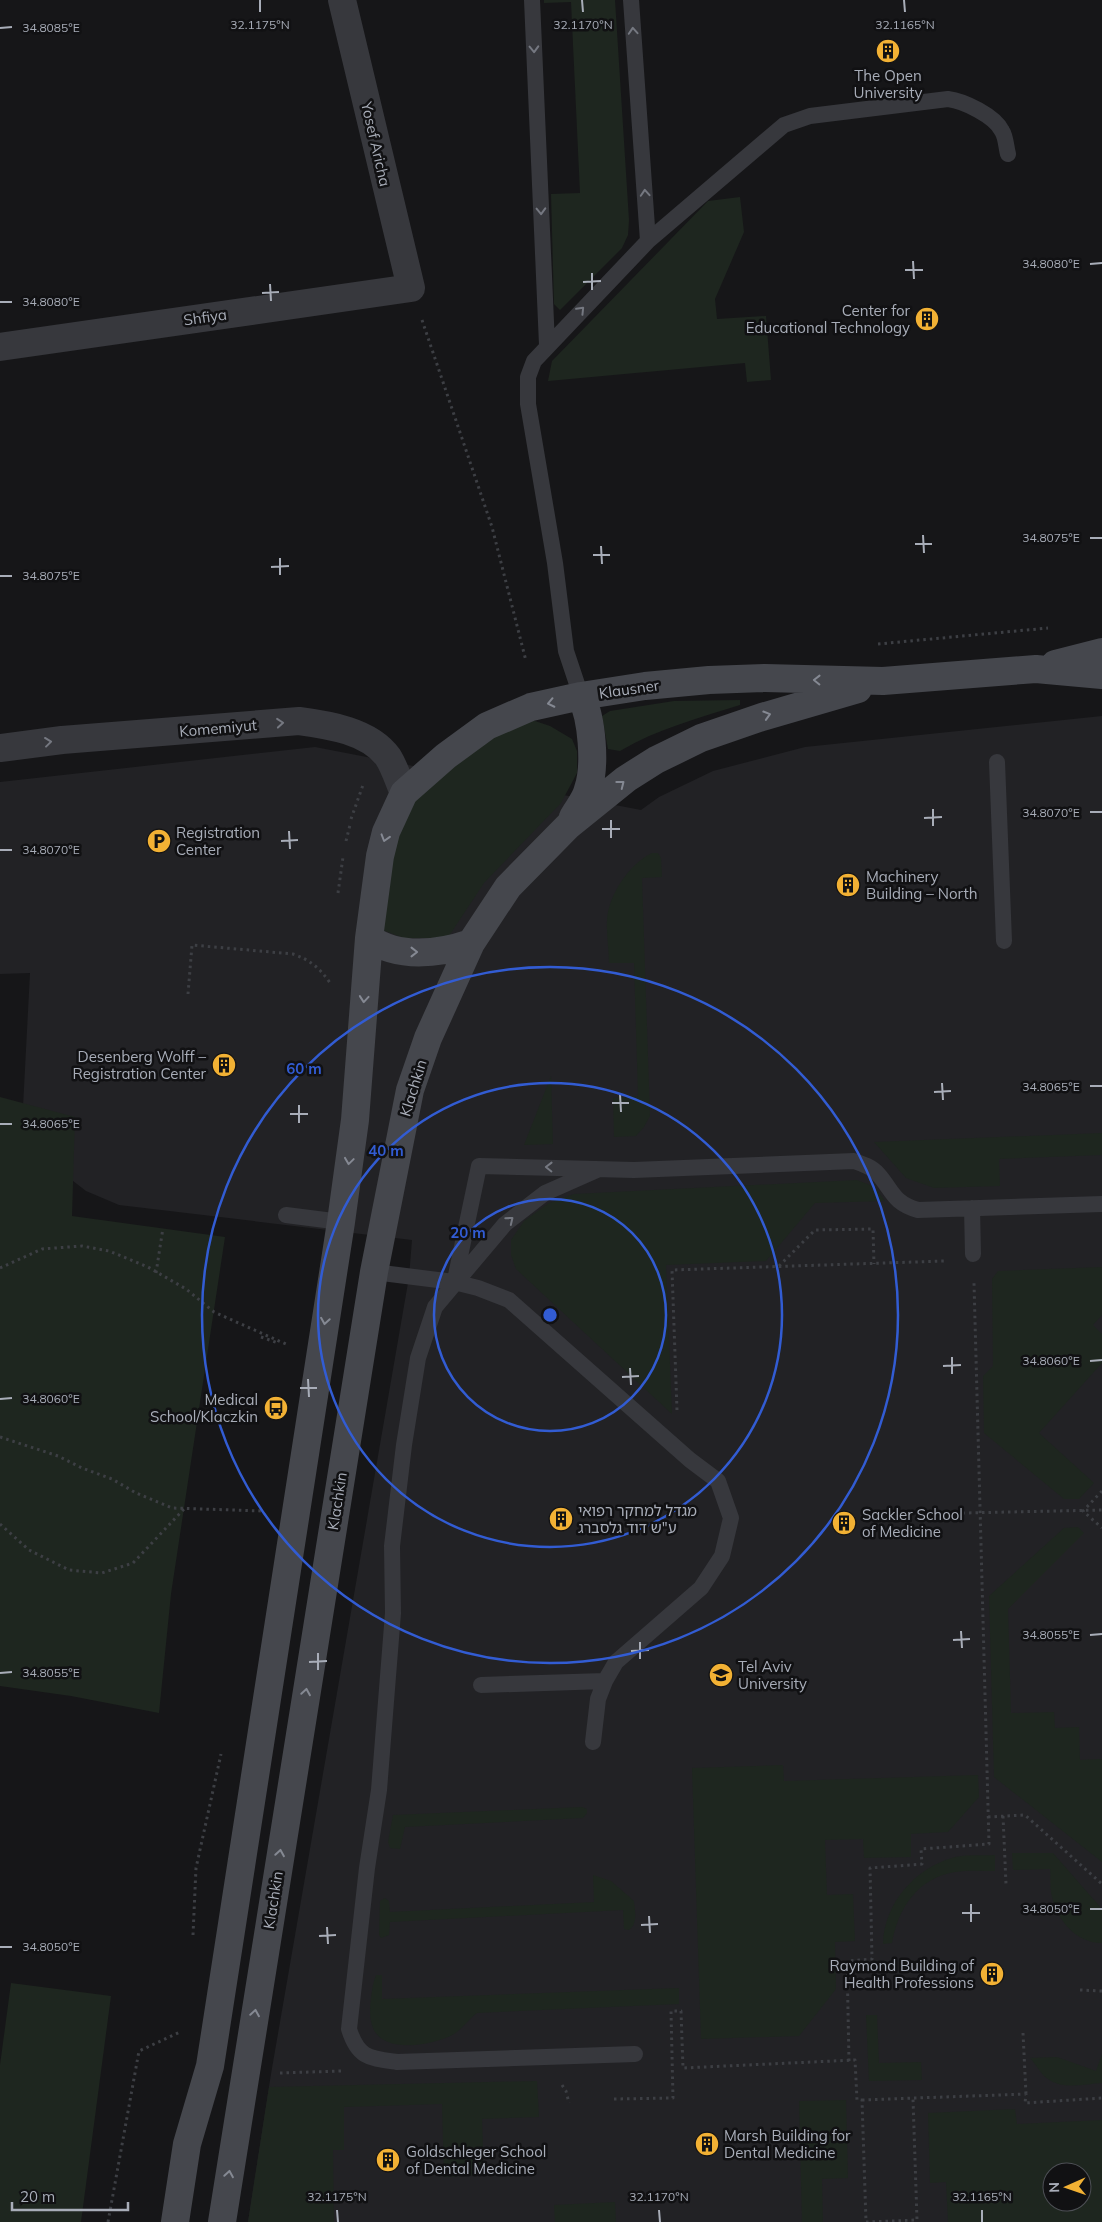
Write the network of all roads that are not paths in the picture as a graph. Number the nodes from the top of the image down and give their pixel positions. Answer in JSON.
{"nodes":[{"id":1,"x":342,"y":0,"type":"edge"},
{"id":2,"x":532,"y":0,"type":"edge"},
{"id":3,"x":631,"y":0,"type":"edge"},
{"id":4,"x":1008,"y":154,"type":"dead end"},
{"id":5,"x":648,"y":242,"type":"junction"},
{"id":6,"x":410,"y":288,"type":"joint"},
{"id":7,"x":547,"y":345,"type":"junction"},
{"id":8,"x":0,"y":347,"type":"edge"},
{"id":9,"x":1102,"y":652,"type":"edge"},
{"id":10,"x":1036,"y":669,"type":"junction"},
{"id":11,"x":1102,"y":675,"type":"edge"},
{"id":12,"x":883,"y":681,"type":"junction"},
{"id":13,"x":581,"y":696,"type":"junction"},
{"id":14,"x":0,"y":748,"type":"edge"},
{"id":15,"x":997,"y":762,"type":"dead end"},
{"id":16,"x":404,"y":793,"type":"junction"},
{"id":17,"x":569,"y":825,"type":"junction"},
{"id":18,"x":369,"y":938,"type":"junction"},
{"id":19,"x":1004,"y":941,"type":"dead end"},
{"id":20,"x":472,"y":943,"type":"junction"},
{"id":21,"x":597,"y":1170,"type":"junction"},
{"id":22,"x":1102,"y":1204,"type":"edge"},
{"id":23,"x":972,"y":1208,"type":"junction"},
{"id":24,"x":286,"y":1215,"type":"dead end"},
{"id":25,"x":341,"y":1222,"type":"junction"},
{"id":26,"x":973,"y":1258,"type":"road end"},
{"id":27,"x":374,"y":1272,"type":"junction"},
{"id":28,"x":454,"y":1282,"type":"junction"},
{"id":29,"x":605,"y":1681,"type":"junction"},
{"id":30,"x":481,"y":1685,"type":"dead end"},
{"id":31,"x":593,"y":1742,"type":"dead end"},
{"id":32,"x":635,"y":2054,"type":"dead end"},
{"id":33,"x":175,"y":2222,"type":"edge"},
{"id":34,"x":222,"y":2222,"type":"edge"}],
"edges":[{"from":1,"to":6,"type":"street","name":"Yosef Aricha"},
{"from":2,"to":7,"type":"lane","one_way":true},
{"from":5,"to":3,"type":"lane","one_way":true},
{"from":4,"to":5,"type":"lane"},
{"from":7,"to":5,"type":"lane","one_way":true},
{"from":6,"to":8,"type":"street","name":"Shfiya"},
{"from":7,"to":13,"type":"lane"},
{"from":9,"to":10,"type":"street","name":"Klausner"},
{"from":10,"to":11,"type":"street","name":"Klausner"},
{"from":10,"to":12,"type":"street","name":"Klausner"},
{"from":12,"to":13,"type":"street","name":"Klausner","one_way":true},
{"from":17,"to":12,"type":"street","name":"Klausner","one_way":true},
{"from":13,"to":16,"type":"street","name":"Klausner","one_way":true},
{"from":13,"to":17,"type":"street"},
{"from":14,"to":16,"type":"street","name":"Komemiyut","one_way":true},
{"from":15,"to":19,"type":"lane"},
{"from":16,"to":18,"type":"street","one_way":true},
{"from":17,"to":20,"type":"street","name":"Klachkin"},
{"from":18,"to":20,"type":"street","one_way":true},
{"from":18,"to":25,"type":"street","one_way":true},
{"from":20,"to":27,"type":"street","name":"Klachkin"},
{"from":21,"to":23,"type":"lane"},
{"from":28,"to":21,"type":"lane","one_way":true},
{"from":21,"to":28,"type":"lane","one_way":true},
{"from":22,"to":23,"type":"lane"},
{"from":23,"to":26,"type":"lane"},
{"from":24,"to":25,"type":"lane"},
{"from":25,"to":33,"type":"street","one_way":true},
{"from":27,"to":28,"type":"lane"},
{"from":34,"to":27,"type":"street","name":"Klachkin","one_way":true},
{"from":28,"to":29,"type":"lane"},
{"from":28,"to":32,"type":"lane"},
{"from":29,"to":30,"type":"lane"},
{"from":29,"to":31,"type":"lane"}]}
